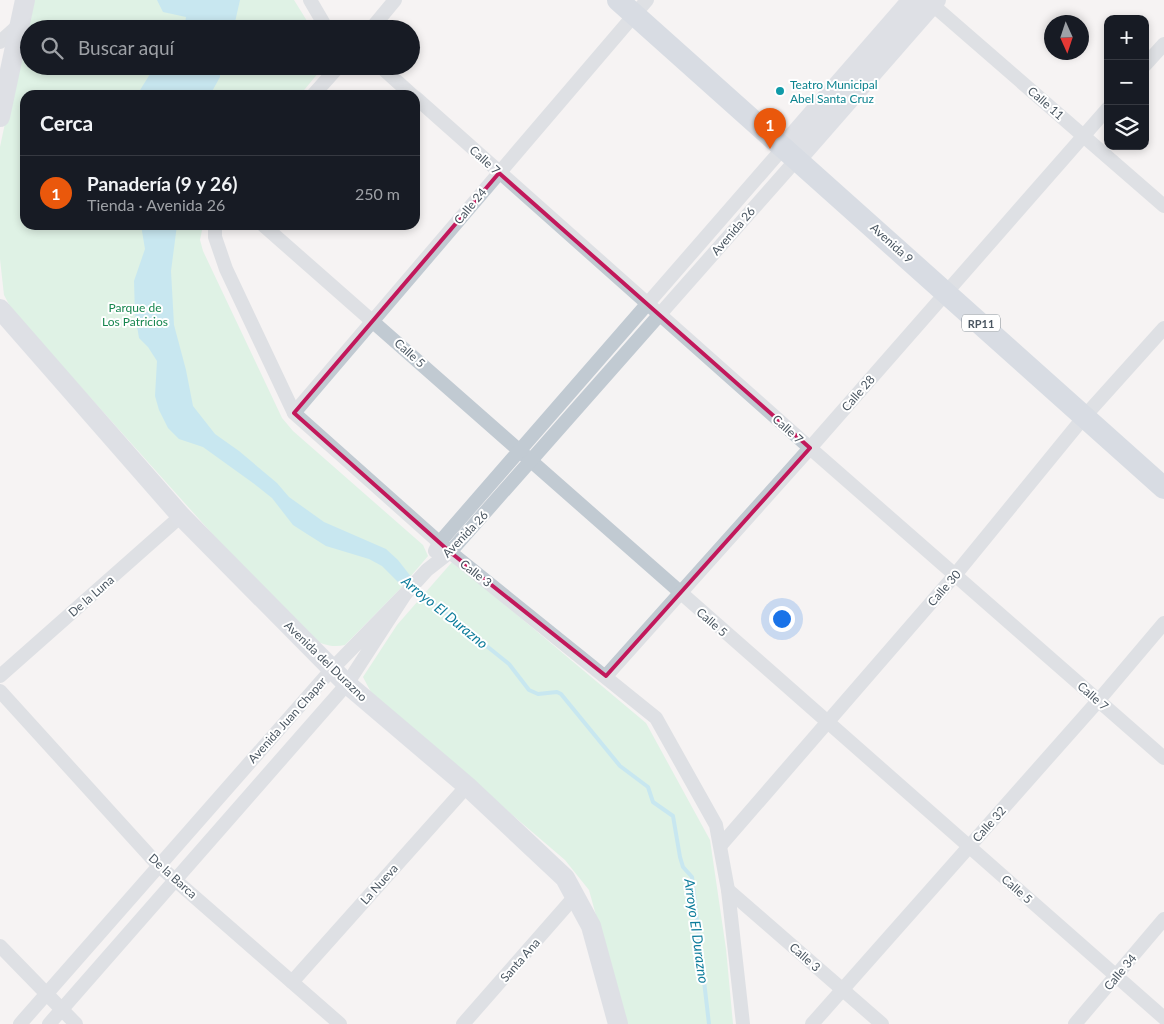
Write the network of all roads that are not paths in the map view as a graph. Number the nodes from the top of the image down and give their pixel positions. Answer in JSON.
{"nodes":[{"id":1,"x":25,"y":0,"type":"edge"},
{"id":2,"x":310,"y":0,"type":"edge"},
{"id":3,"x":395,"y":0,"type":"edge"},
{"id":4,"x":912,"y":0,"type":"edge"},
{"id":5,"x":932,"y":1,"type":"edge"},
{"id":6,"x":633,"y":5,"type":"edge"},
{"id":7,"x":21,"y":20,"type":"edge"},
{"id":8,"x":322,"y":20,"type":"edge"},
{"id":9,"x":378,"y":20,"type":"edge"},
{"id":10,"x":20,"y":24,"type":"joint"},
{"id":11,"x":0,"y":42,"type":"edge"},
{"id":12,"x":1164,"y":44,"type":"edge"},
{"id":13,"x":1149,"y":61,"type":"edge"},
{"id":14,"x":331,"y":75,"type":"edge"},
{"id":15,"x":390,"y":75,"type":"edge"},
{"id":16,"x":317,"y":90,"type":"edge"},
{"id":17,"x":407,"y":90,"type":"edge"},
{"id":18,"x":420,"y":101,"type":"edge"},
{"id":19,"x":1104,"y":113,"type":"edge"},
{"id":20,"x":0,"y":117,"type":"edge"},
{"id":21,"x":1084,"y":136,"type":"junction"},
{"id":22,"x":791,"y":153,"type":"junction"},
{"id":23,"x":499,"y":173,"type":"junction"},
{"id":24,"x":1164,"y":206,"type":"edge"},
{"id":25,"x":268,"y":230,"type":"edge"},
{"id":26,"x":215,"y":231,"type":"edge"},
{"id":27,"x":946,"y":291,"type":"junction"},
{"id":28,"x":647,"y":304,"type":"junction"},
{"id":29,"x":0,"y":309,"type":"edge"},
{"id":30,"x":659,"y":315,"type":"junction"},
{"id":31,"x":373,"y":320,"type":"junction"},
{"id":32,"x":1164,"y":328,"type":"edge"},
{"id":33,"x":294,"y":413,"type":"junction"},
{"id":34,"x":1084,"y":417,"type":"junction"},
{"id":35,"x":810,"y":448,"type":"junction"},
{"id":36,"x":519,"y":450,"type":"junction"},
{"id":37,"x":531,"y":460,"type":"junction"},
{"id":38,"x":1164,"y":488,"type":"edge"},
{"id":39,"x":181,"y":516,"type":"junction"},
{"id":40,"x":439,"y":543,"type":"junction"},
{"id":41,"x":450,"y":552,"type":"junction"},
{"id":42,"x":427,"y":570,"type":"junction"},
{"id":43,"x":955,"y":575,"type":"junction"},
{"id":44,"x":406,"y":593,"type":"junction"},
{"id":45,"x":680,"y":594,"type":"junction"},
{"id":46,"x":1164,"y":623,"type":"edge"},
{"id":47,"x":332,"y":669,"type":"junction"},
{"id":48,"x":0,"y":676,"type":"edge"},
{"id":49,"x":606,"y":676,"type":"junction"},
{"id":50,"x":347,"y":684,"type":"junction"},
{"id":51,"x":0,"y":690,"type":"edge"},
{"id":52,"x":1098,"y":701,"type":"junction"},
{"id":53,"x":827,"y":723,"type":"junction"},
{"id":54,"x":1164,"y":758,"type":"edge"},
{"id":55,"x":467,"y":786,"type":"junction"},
{"id":56,"x":721,"y":845,"type":"junction"},
{"id":57,"x":969,"y":847,"type":"junction"},
{"id":58,"x":158,"y":865,"type":"junction"},
{"id":59,"x":176,"y":879,"type":"junction"},
{"id":60,"x":728,"y":890,"type":"junction"},
{"id":61,"x":576,"y":895,"type":"junction"},
{"id":62,"x":1164,"y":919,"type":"edge"},
{"id":63,"x":0,"y":946,"type":"edge"},
{"id":64,"x":1117,"y":976,"type":"junction"},
{"id":65,"x":292,"y":982,"type":"junction"},
{"id":66,"x":842,"y":990,"type":"junction"},
{"id":67,"x":45,"y":995,"type":"junction"},
{"id":68,"x":60,"y":1010,"type":"junction"},
{"id":69,"x":1164,"y":1018,"type":"edge"},
{"id":70,"x":20,"y":1024,"type":"edge"},
{"id":71,"x":49,"y":1024,"type":"edge"},
{"id":72,"x":76,"y":1024,"type":"edge"},
{"id":73,"x":340,"y":1024,"type":"edge"},
{"id":74,"x":463,"y":1024,"type":"edge"},
{"id":75,"x":618,"y":1024,"type":"edge"},
{"id":76,"x":743,"y":1024,"type":"edge"},
{"id":77,"x":812,"y":1024,"type":"edge"},
{"id":78,"x":882,"y":1024,"type":"edge"},
{"id":79,"x":1075,"y":1024,"type":"edge"}],
"edges":[{"from":1,"to":7,"type":"main road"},
{"from":2,"to":8,"type":"street"},
{"from":3,"to":9,"type":"street"},
{"from":4,"to":22,"type":"main road","name":"Avenida 26"},
{"from":5,"to":21,"type":"street","name":"Calle 11"},
{"from":5,"to":22,"type":"main road","name":"Avenida 26"},
{"from":6,"to":22,"type":"main road","name":"Avenida 9","number":"RP11"},
{"from":6,"to":23,"type":"street","name":"Calle 24"},
{"from":10,"to":11,"type":"street"},
{"from":10,"to":20,"type":"main road"},
{"from":12,"to":13,"type":"street"},
{"from":14,"to":16,"type":"street"},
{"from":15,"to":17,"type":"street","name":"Calle 7"},
{"from":18,"to":23,"type":"street","name":"Calle 7"},
{"from":19,"to":21,"type":"street","name":"Calle 28"},
{"from":21,"to":24,"type":"street","name":"Calle 11"},
{"from":21,"to":27,"type":"street","name":"Calle 28"},
{"from":22,"to":27,"type":"main road","name":"Avenida 9","number":"RP11"},
{"from":22,"to":28,"type":"street","name":"Avenida 26"},
{"from":22,"to":30,"type":"street","name":"Avenida 26"},
{"from":23,"to":28,"type":"street","name":"Calle 7"},
{"from":23,"to":31,"type":"street","name":"Calle 24"},
{"from":25,"to":31,"type":"street","name":"Calle 5"},
{"from":26,"to":33,"type":"street","name":"Calle 3"},
{"from":27,"to":34,"type":"main road","name":"Avenida 9","number":"RP11"},
{"from":27,"to":35,"type":"street","name":"Calle 28"},
{"from":28,"to":30,"type":"street","name":"Calle 7"},
{"from":28,"to":36,"type":"street","name":"Avenida 26"},
{"from":29,"to":39,"type":"main road","name":"Avenida del Durazno"},
{"from":30,"to":35,"type":"street","name":"Calle 7"},
{"from":30,"to":37,"type":"street","name":"Avenida 26"},
{"from":31,"to":33,"type":"street","name":"Calle 24"},
{"from":31,"to":36,"type":"street","name":"Calle 5"},
{"from":32,"to":34,"type":"street","name":"Calle 30"},
{"from":33,"to":40,"type":"street","name":"Calle 3"},
{"from":34,"to":38,"type":"main road","name":"Avenida 9","number":"RP11"},
{"from":34,"to":43,"type":"street","name":"Calle 30"},
{"from":35,"to":43,"type":"street","name":"Calle 7"},
{"from":35,"to":45,"type":"street","name":"Calle 28"},
{"from":36,"to":37,"type":"street","name":"Calle 5"},
{"from":36,"to":40,"type":"street","name":"Avenida 26"},
{"from":37,"to":41,"type":"street","name":"Avenida 26"},
{"from":37,"to":45,"type":"street","name":"Calle 5"},
{"from":39,"to":47,"type":"main road","name":"Avenida del Durazno"},
{"from":39,"to":48,"type":"street","name":"De la Luna"},
{"from":40,"to":41,"type":"street","name":"Calle 3"},
{"from":40,"to":42,"type":"street","name":"Avenida 26"},
{"from":41,"to":42,"type":"street","name":"Avenida 26"},
{"from":41,"to":49,"type":"street","name":"Calle 3"},
{"from":42,"to":44,"type":"street"},
{"from":43,"to":52,"type":"street","name":"Calle 7"},
{"from":43,"to":53,"type":"street","name":"Calle 30"},
{"from":44,"to":47,"type":"street","name":"Avenida Juan Chapar"},
{"from":44,"to":50,"type":"street","name":"Avenida Juan Chapar"},
{"from":45,"to":49,"type":"street","name":"Calle 28"},
{"from":45,"to":53,"type":"street","name":"Calle 5"},
{"from":46,"to":52,"type":"street","name":"Calle 32"},
{"from":47,"to":50,"type":"main road","name":"Avenida del Durazno"},
{"from":47,"to":58,"type":"street","name":"Avenida Juan Chapar"},
{"from":49,"to":56,"type":"street","name":"Calle 3"},
{"from":50,"to":55,"type":"main road","name":"Avenida del Durazno"},
{"from":50,"to":59,"type":"street","name":"Avenida Juan Chapar"},
{"from":51,"to":58,"type":"street","name":"De la Barca"},
{"from":52,"to":54,"type":"street","name":"Calle 7"},
{"from":52,"to":57,"type":"street","name":"Calle 32"},
{"from":53,"to":56,"type":"street","name":"Calle 30"},
{"from":53,"to":57,"type":"street","name":"Calle 5"},
{"from":55,"to":61,"type":"main road","name":"Avenida del Durazno"},
{"from":55,"to":65,"type":"street","name":"La Nueva"},
{"from":56,"to":60,"type":"street","name":"Calle 3"},
{"from":57,"to":64,"type":"street","name":"Calle 5"},
{"from":57,"to":66,"type":"street","name":"Calle 32"},
{"from":58,"to":59,"type":"street","name":"De la Barca"},
{"from":58,"to":67,"type":"street","name":"Avenida Juan Chapar"},
{"from":59,"to":65,"type":"street","name":"De la Barca"},
{"from":59,"to":68,"type":"street","name":"Avenida Juan Chapar"},
{"from":60,"to":66,"type":"street","name":"Calle 3"},
{"from":60,"to":76,"type":"street","name":"Calle 3"},
{"from":61,"to":74,"type":"street","name":"Santa Ana"},
{"from":61,"to":75,"type":"main road","name":"Avenida del Durazno"},
{"from":62,"to":64,"type":"street","name":"Calle 34"},
{"from":63,"to":67,"type":"street"},
{"from":64,"to":69,"type":"street","name":"Calle 5"},
{"from":64,"to":79,"type":"street","name":"Calle 34"},
{"from":65,"to":73,"type":"street","name":"De la Barca"},
{"from":66,"to":77,"type":"street","name":"Calle 32"},
{"from":66,"to":78,"type":"street","name":"Calle 3"},
{"from":67,"to":68,"type":"street"},
{"from":67,"to":70,"type":"street","name":"Avenida Juan Chapar"},
{"from":68,"to":71,"type":"street","name":"Avenida Juan Chapar"},
{"from":68,"to":72,"type":"street"}]}
